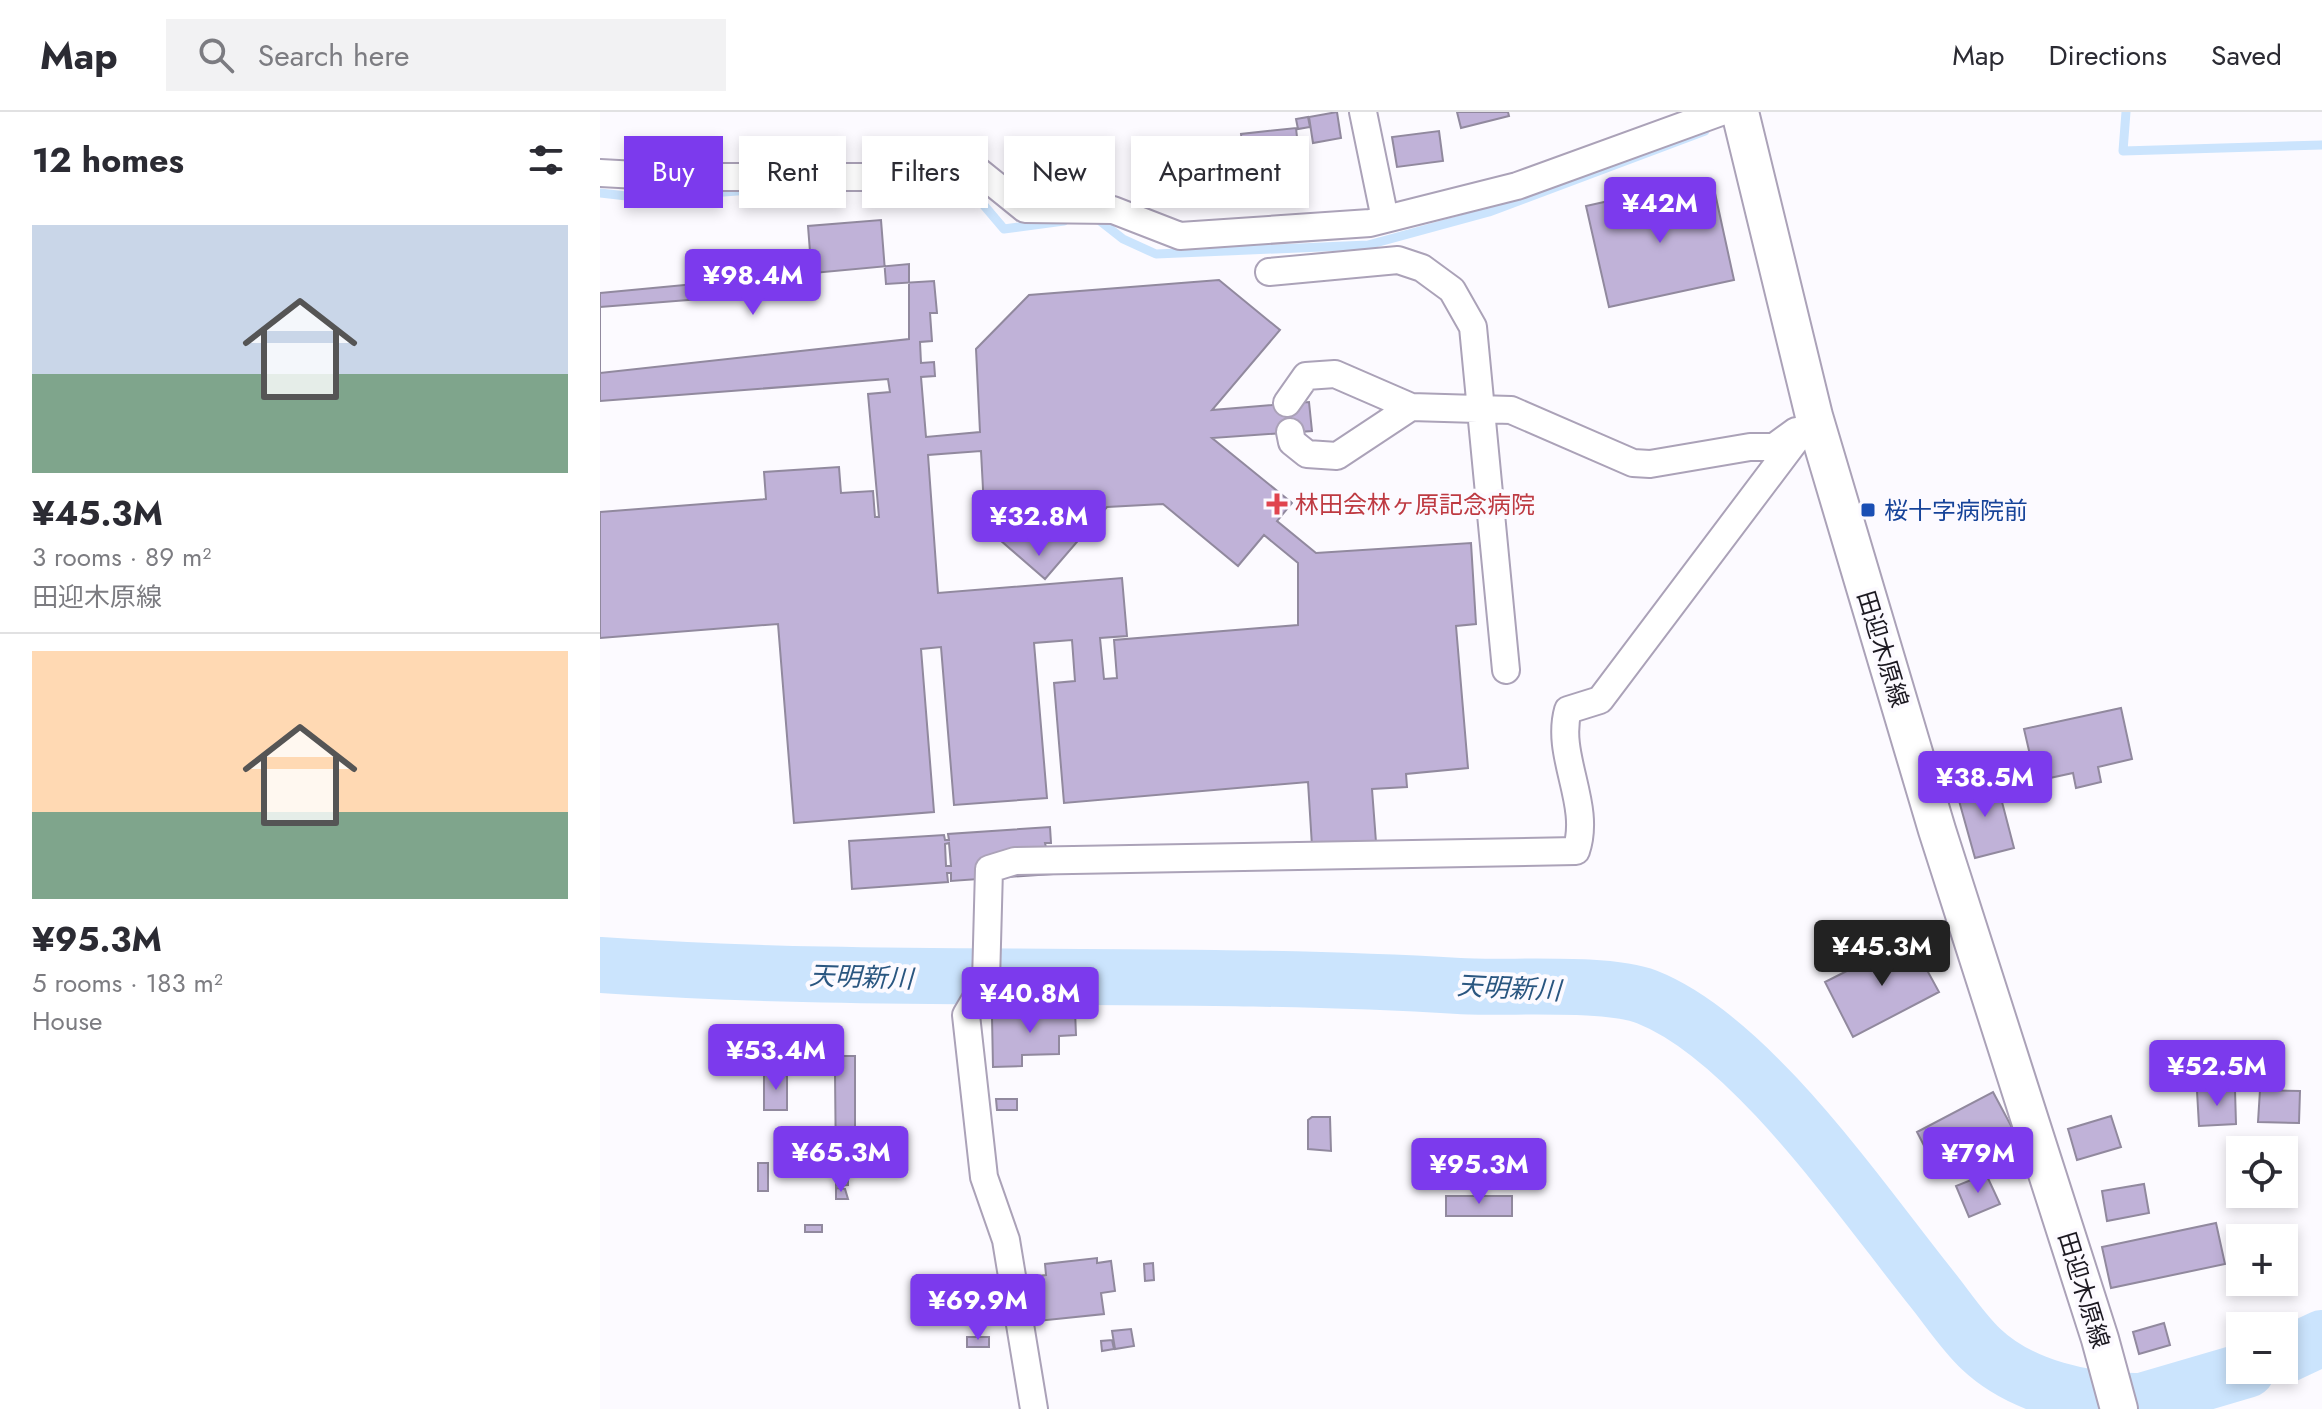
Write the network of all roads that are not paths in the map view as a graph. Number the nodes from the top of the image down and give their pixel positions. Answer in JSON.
{"nodes":[{"id":1,"x":1363,"y":112,"type":"edge"},
{"id":2,"x":1721,"y":112,"type":"edge"},
{"id":3,"x":1740,"y":112,"type":"edge"},
{"id":4,"x":600,"y":173,"type":"edge"},
{"id":5,"x":1385,"y":219,"type":"junction"},
{"id":6,"x":1269,"y":272,"type":"dead end"},
{"id":7,"x":1287,"y":403,"type":"dead end"},
{"id":8,"x":1411,"y":407,"type":"junction"},
{"id":9,"x":1481,"y":409,"type":"junction"},
{"id":10,"x":1814,"y":416,"type":"junction"},
{"id":11,"x":1290,"y":432,"type":"dead end"},
{"id":12,"x":1506,"y":670,"type":"dead end"},
{"id":13,"x":1034,"y":1409,"type":"edge"},
{"id":14,"x":2119,"y":1409,"type":"edge"}],
"edges":[{"from":1,"to":5,"type":"street"},
{"from":2,"to":5,"type":"street"},
{"from":3,"to":10,"type":"main road","name":"田迎木原線"},
{"from":4,"to":5,"type":"street"},
{"from":6,"to":9,"type":"street"},
{"from":7,"to":8,"type":"street"},
{"from":8,"to":9,"type":"street"},
{"from":8,"to":11,"type":"street"},
{"from":9,"to":10,"type":"street"},
{"from":9,"to":12,"type":"street"},
{"from":10,"to":13,"type":"street"},
{"from":10,"to":14,"type":"main road","name":"田迎木原線"}]}
